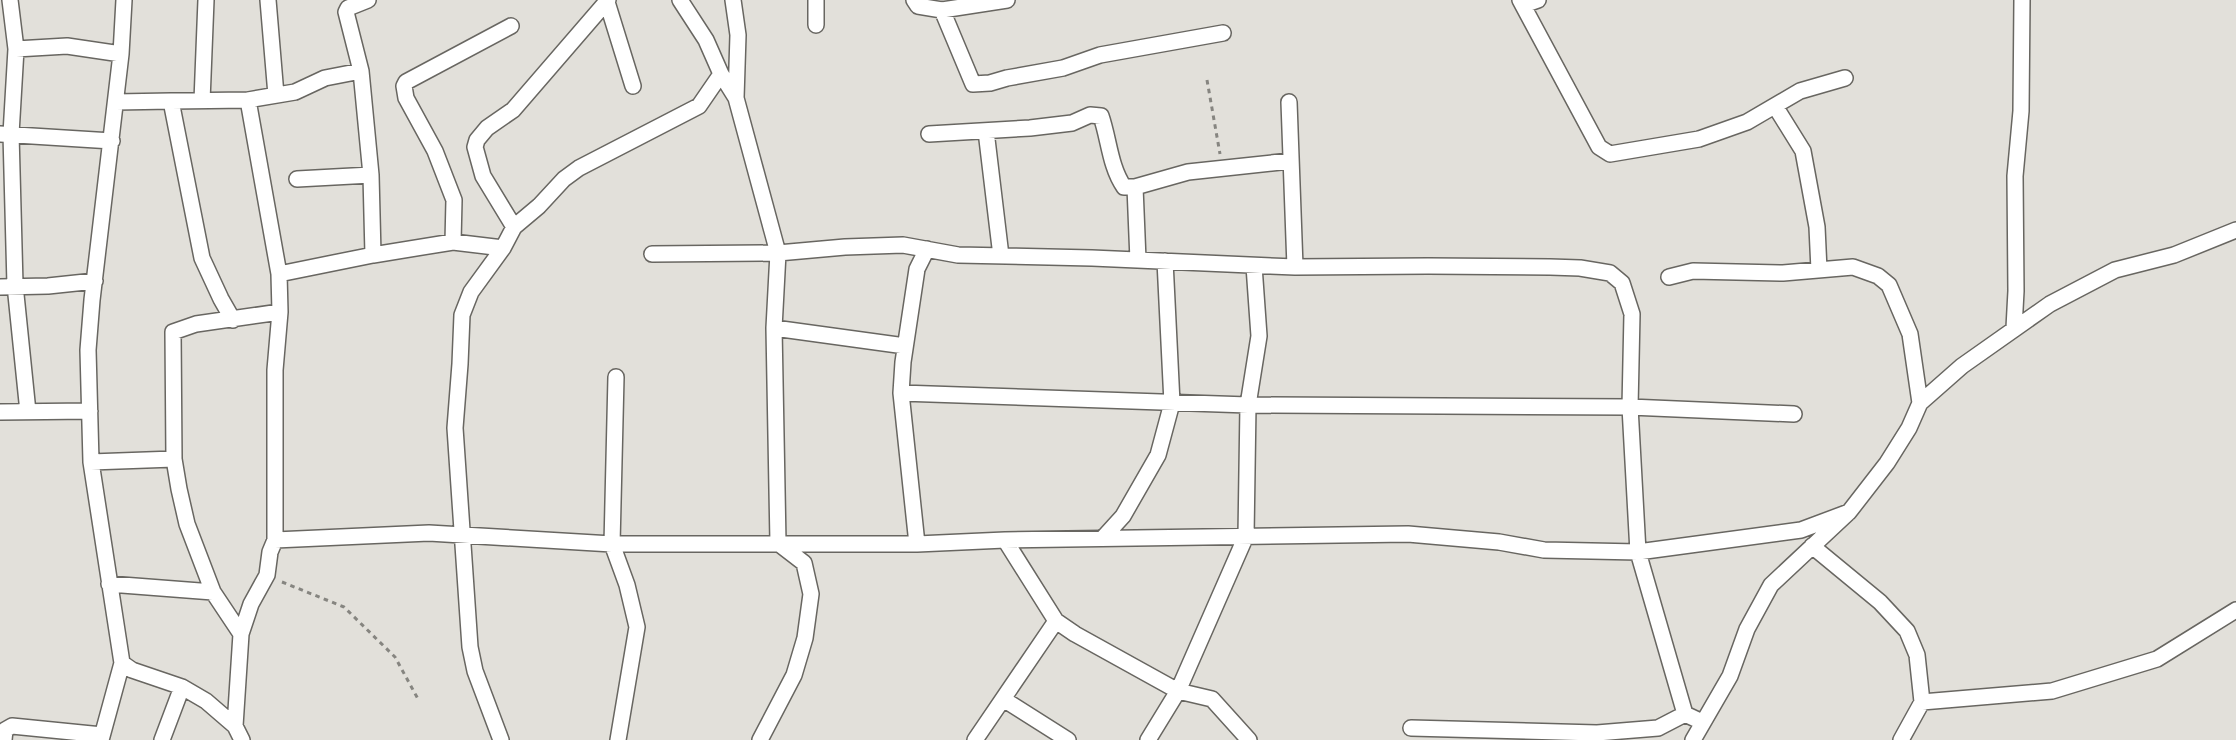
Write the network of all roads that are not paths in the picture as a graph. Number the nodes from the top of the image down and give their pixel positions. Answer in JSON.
{"nodes":[{"id":1,"x":10,"y":0,"type":"edge"},
{"id":2,"x":124,"y":0,"type":"edge"},
{"id":3,"x":206,"y":0,"type":"edge"},
{"id":4,"x":268,"y":0,"type":"edge"},
{"id":5,"x":368,"y":0,"type":"edge"},
{"id":6,"x":680,"y":0,"type":"edge"},
{"id":7,"x":733,"y":0,"type":"edge"},
{"id":8,"x":816,"y":0,"type":"edge"},
{"id":9,"x":914,"y":0,"type":"edge"},
{"id":10,"x":1006,"y":0,"type":"edge"},
{"id":11,"x":2022,"y":0,"type":"edge"},
{"id":12,"x":607,"y":1,"type":"edge"},
{"id":13,"x":1528,"y":2,"type":"edge"},
{"id":14,"x":942,"y":10,"type":"junction"},
{"id":15,"x":511,"y":26,"type":"dead end"},
{"id":16,"x":816,"y":26,"type":"dead end"},
{"id":17,"x":1223,"y":33,"type":"dead end"},
{"id":18,"x":16,"y":49,"type":"junction"},
{"id":19,"x":121,"y":54,"type":"junction"},
{"id":20,"x":361,"y":70,"type":"junction"},
{"id":21,"x":721,"y":74,"type":"junction"},
{"id":22,"x":1845,"y":78,"type":"dead end"},
{"id":23,"x":633,"y":86,"type":"dead end"},
{"id":24,"x":276,"y":95,"type":"junction"},
{"id":25,"x":736,"y":98,"type":"junction"},
{"id":26,"x":248,"y":100,"type":"junction"},
{"id":27,"x":171,"y":101,"type":"junction"},
{"id":28,"x":202,"y":101,"type":"junction"},
{"id":29,"x":116,"y":102,"type":"junction"},
{"id":30,"x":1290,"y":102,"type":"dead end"},
{"id":31,"x":1775,"y":106,"type":"junction"},
{"id":32,"x":986,"y":131,"type":"junction"},
{"id":33,"x":6,"y":134,"type":"edge"},
{"id":34,"x":928,"y":134,"type":"dead end"},
{"id":35,"x":112,"y":141,"type":"junction"},
{"id":36,"x":1290,"y":161,"type":"junction"},
{"id":37,"x":371,"y":175,"type":"junction"},
{"id":38,"x":297,"y":179,"type":"dead end"},
{"id":39,"x":1135,"y":188,"type":"junction"},
{"id":40,"x":514,"y":227,"type":"junction"},
{"id":41,"x":2236,"y":231,"type":"edge"},
{"id":42,"x":453,"y":242,"type":"junction"},
{"id":43,"x":503,"y":248,"type":"junction"},
{"id":44,"x":927,"y":249,"type":"junction"},
{"id":45,"x":778,"y":253,"type":"junction"},
{"id":46,"x":652,"y":254,"type":"dead end"},
{"id":47,"x":373,"y":255,"type":"junction"},
{"id":48,"x":1001,"y":256,"type":"junction"},
{"id":49,"x":1138,"y":260,"type":"junction"},
{"id":50,"x":1165,"y":261,"type":"junction"},
{"id":51,"x":1254,"y":266,"type":"junction"},
{"id":52,"x":1295,"y":267,"type":"junction"},
{"id":53,"x":1819,"y":270,"type":"junction"},
{"id":54,"x":279,"y":274,"type":"junction"},
{"id":55,"x":1669,"y":277,"type":"dead end"},
{"id":56,"x":95,"y":281,"type":"junction"},
{"id":57,"x":7,"y":286,"type":"edge"},
{"id":58,"x":280,"y":312,"type":"junction"},
{"id":59,"x":233,"y":320,"type":"junction"},
{"id":60,"x":774,"y":328,"type":"junction"},
{"id":61,"x":2014,"y":328,"type":"junction"},
{"id":62,"x":905,"y":346,"type":"junction"},
{"id":63,"x":616,"y":377,"type":"dead end"},
{"id":64,"x":901,"y":393,"type":"junction"},
{"id":65,"x":1172,"y":403,"type":"junction"},
{"id":66,"x":1920,"y":403,"type":"junction"},
{"id":67,"x":1248,"y":405,"type":"junction"},
{"id":68,"x":1630,"y":407,"type":"junction"},
{"id":69,"x":90,"y":411,"type":"junction"},
{"id":70,"x":0,"y":412,"type":"edge"},
{"id":71,"x":28,"y":412,"type":"junction"},
{"id":72,"x":1794,"y":414,"type":"dead end"},
{"id":73,"x":174,"y":459,"type":"junction"},
{"id":74,"x":90,"y":462,"type":"junction"},
{"id":75,"x":1849,"y":512,"type":"junction"},
{"id":76,"x":463,"y":535,"type":"junction"},
{"id":77,"x":1246,"y":536,"type":"junction"},
{"id":78,"x":1103,"y":538,"type":"junction"},
{"id":79,"x":274,"y":540,"type":"junction"},
{"id":80,"x":1005,"y":540,"type":"junction"},
{"id":81,"x":778,"y":543,"type":"junction"},
{"id":82,"x":612,"y":544,"type":"junction"},
{"id":83,"x":917,"y":544,"type":"junction"},
{"id":84,"x":1812,"y":546,"type":"junction"},
{"id":85,"x":1638,"y":552,"type":"junction"},
{"id":86,"x":109,"y":584,"type":"junction"},
{"id":87,"x":213,"y":592,"type":"junction"},
{"id":88,"x":2236,"y":610,"type":"edge"},
{"id":89,"x":1056,"y":621,"type":"junction"},
{"id":90,"x":241,"y":634,"type":"junction"},
{"id":91,"x":122,"y":663,"type":"junction"},
{"id":92,"x":182,"y":687,"type":"junction"},
{"id":93,"x":1178,"y":692,"type":"junction"},
{"id":94,"x":1003,"y":699,"type":"junction"},
{"id":95,"x":1922,"y":702,"type":"junction"},
{"id":96,"x":1685,"y":714,"type":"junction"},
{"id":97,"x":1702,"y":722,"type":"junction"},
{"id":98,"x":1410,"y":728,"type":"dead end"},
{"id":99,"x":240,"y":734,"type":"edge"},
{"id":100,"x":1537,"y":735,"type":"edge"},
{"id":101,"x":102,"y":737,"type":"edge"},
{"id":102,"x":4,"y":740,"type":"edge"},
{"id":103,"x":162,"y":740,"type":"edge"},
{"id":104,"x":258,"y":740,"type":"edge"},
{"id":105,"x":501,"y":740,"type":"edge"},
{"id":106,"x":618,"y":740,"type":"edge"},
{"id":107,"x":760,"y":740,"type":"edge"},
{"id":108,"x":975,"y":740,"type":"edge"},
{"id":109,"x":1068,"y":740,"type":"edge"},
{"id":110,"x":1148,"y":740,"type":"edge"},
{"id":111,"x":1249,"y":740,"type":"edge"},
{"id":112,"x":1693,"y":740,"type":"edge"},
{"id":113,"x":1901,"y":740,"type":"edge"}],
"edges":[{"from":1,"to":18,"type":"street"},
{"from":2,"to":19,"type":"street"},
{"from":3,"to":28,"type":"street"},
{"from":4,"to":24,"type":"street"},
{"from":5,"to":20,"type":"street"},
{"from":6,"to":21,"type":"street"},
{"from":7,"to":25,"type":"street"},
{"from":8,"to":16,"type":"street"},
{"from":9,"to":14,"type":"street"},
{"from":10,"to":14,"type":"street"},
{"from":11,"to":61,"type":"street"},
{"from":12,"to":23,"type":"street"},
{"from":12,"to":40,"type":"street"},
{"from":13,"to":31,"type":"street"},
{"from":14,"to":17,"type":"street"},
{"from":15,"to":42,"type":"street"},
{"from":18,"to":19,"type":"street"},
{"from":18,"to":33,"type":"street"},
{"from":19,"to":29,"type":"street"},
{"from":20,"to":24,"type":"street"},
{"from":20,"to":37,"type":"street"},
{"from":21,"to":25,"type":"street"},
{"from":21,"to":40,"type":"street"},
{"from":22,"to":31,"type":"street"},
{"from":24,"to":26,"type":"street"},
{"from":25,"to":45,"type":"street"},
{"from":26,"to":28,"type":"street"},
{"from":26,"to":54,"type":"street"},
{"from":27,"to":28,"type":"street"},
{"from":27,"to":29,"type":"street"},
{"from":27,"to":59,"type":"street"},
{"from":29,"to":35,"type":"street"},
{"from":30,"to":36,"type":"street"},
{"from":31,"to":53,"type":"street"},
{"from":32,"to":34,"type":"street"},
{"from":32,"to":39,"type":"street"},
{"from":32,"to":48,"type":"street"},
{"from":33,"to":35,"type":"street"},
{"from":33,"to":57,"type":"street"},
{"from":35,"to":56,"type":"street"},
{"from":36,"to":39,"type":"street"},
{"from":36,"to":52,"type":"street"},
{"from":37,"to":38,"type":"street"},
{"from":37,"to":47,"type":"street"},
{"from":39,"to":49,"type":"street"},
{"from":40,"to":43,"type":"street"},
{"from":41,"to":61,"type":"street"},
{"from":42,"to":43,"type":"street"},
{"from":42,"to":47,"type":"street"},
{"from":43,"to":76,"type":"street"},
{"from":44,"to":45,"type":"street"},
{"from":44,"to":48,"type":"street"},
{"from":44,"to":62,"type":"street"},
{"from":45,"to":46,"type":"street"},
{"from":45,"to":60,"type":"street"},
{"from":47,"to":54,"type":"street"},
{"from":48,"to":49,"type":"street"},
{"from":49,"to":50,"type":"street"},
{"from":50,"to":51,"type":"street"},
{"from":50,"to":65,"type":"street"},
{"from":51,"to":52,"type":"street"},
{"from":51,"to":67,"type":"street"},
{"from":52,"to":68,"type":"street"},
{"from":53,"to":55,"type":"street"},
{"from":53,"to":66,"type":"street"},
{"from":54,"to":58,"type":"street"},
{"from":56,"to":57,"type":"street"},
{"from":56,"to":69,"type":"street"},
{"from":57,"to":71,"type":"street"},
{"from":58,"to":59,"type":"street"},
{"from":58,"to":79,"type":"street"},
{"from":59,"to":73,"type":"street"},
{"from":60,"to":62,"type":"street"},
{"from":60,"to":81,"type":"street"},
{"from":61,"to":66,"type":"street"},
{"from":62,"to":64,"type":"street"},
{"from":63,"to":82,"type":"street"},
{"from":64,"to":65,"type":"street"},
{"from":64,"to":83,"type":"street"},
{"from":65,"to":67,"type":"street"},
{"from":65,"to":78,"type":"street"},
{"from":66,"to":75,"type":"street"},
{"from":67,"to":68,"type":"street"},
{"from":67,"to":77,"type":"street"},
{"from":68,"to":72,"type":"street"},
{"from":68,"to":85,"type":"street"},
{"from":69,"to":71,"type":"street"},
{"from":69,"to":74,"type":"street"},
{"from":70,"to":71,"type":"street"},
{"from":73,"to":74,"type":"street"},
{"from":73,"to":87,"type":"street"},
{"from":74,"to":86,"type":"street"},
{"from":75,"to":84,"type":"street"},
{"from":75,"to":85,"type":"street"},
{"from":76,"to":79,"type":"street"},
{"from":76,"to":82,"type":"street"},
{"from":76,"to":105,"type":"street"},
{"from":77,"to":78,"type":"street"},
{"from":77,"to":85,"type":"street"},
{"from":77,"to":93,"type":"street"},
{"from":78,"to":80,"type":"street"},
{"from":79,"to":90,"type":"street"},
{"from":80,"to":83,"type":"street"},
{"from":80,"to":89,"type":"street"},
{"from":81,"to":82,"type":"street"},
{"from":81,"to":83,"type":"street"},
{"from":81,"to":107,"type":"street"},
{"from":82,"to":106,"type":"street"},
{"from":84,"to":95,"type":"street"},
{"from":84,"to":97,"type":"street"},
{"from":85,"to":96,"type":"street"},
{"from":86,"to":87,"type":"street"},
{"from":86,"to":91,"type":"street"},
{"from":87,"to":90,"type":"street"},
{"from":88,"to":95,"type":"street"},
{"from":89,"to":93,"type":"street"},
{"from":89,"to":94,"type":"street"},
{"from":90,"to":99,"type":"street"},
{"from":91,"to":92,"type":"street"},
{"from":91,"to":101,"type":"street"},
{"from":92,"to":99,"type":"street"},
{"from":92,"to":103,"type":"street"},
{"from":93,"to":110,"type":"street"},
{"from":93,"to":111,"type":"street"},
{"from":94,"to":108,"type":"street"},
{"from":94,"to":109,"type":"street"},
{"from":95,"to":113,"type":"street"},
{"from":96,"to":97,"type":"street"},
{"from":96,"to":100,"type":"street"},
{"from":97,"to":112,"type":"street"},
{"from":98,"to":100,"type":"street"},
{"from":99,"to":104,"type":"street"},
{"from":101,"to":102,"type":"street"}]}
